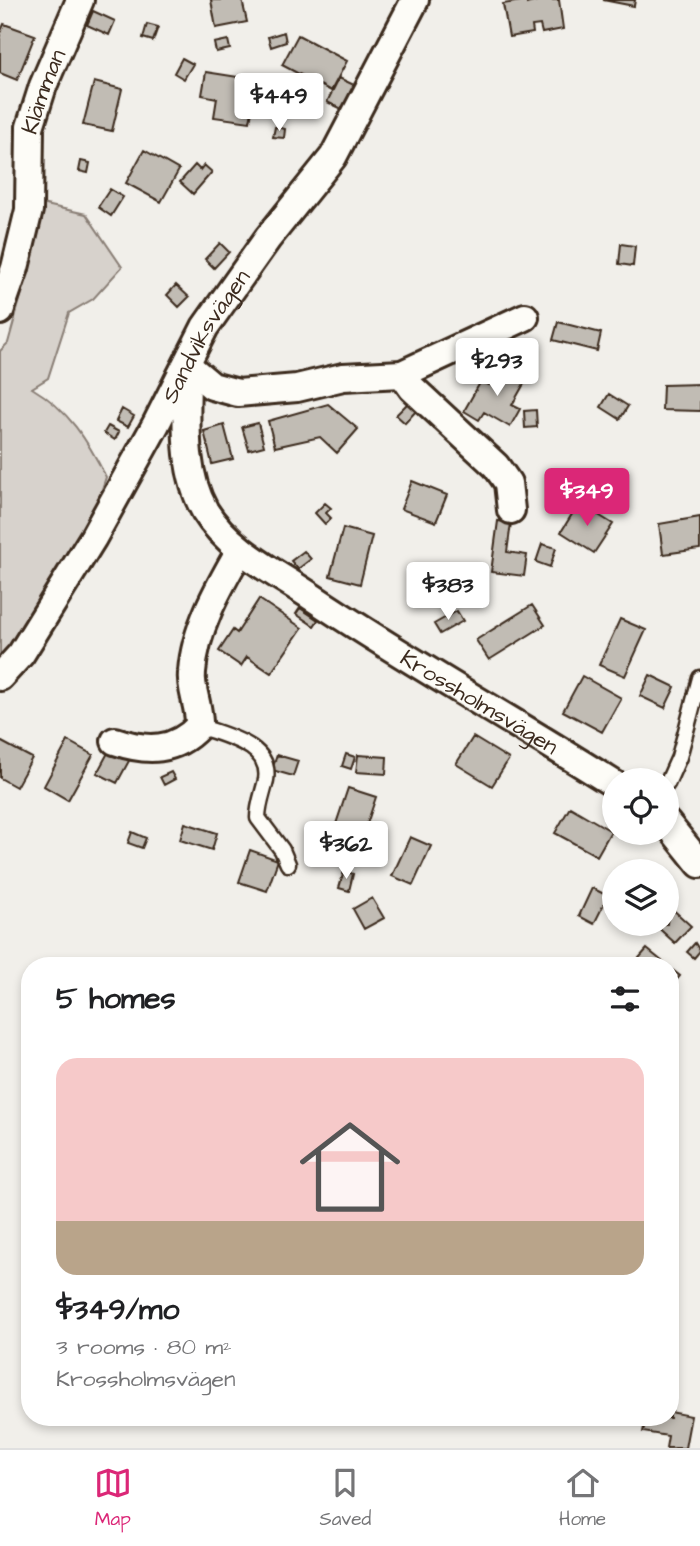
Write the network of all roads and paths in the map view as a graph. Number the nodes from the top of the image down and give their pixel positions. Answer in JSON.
{"nodes":[{"id":1,"x":80,"y":0,"type":"edge"},
{"id":2,"x":415,"y":0,"type":"edge"},
{"id":3,"x":0,"y":311,"type":"edge"},
{"id":4,"x":524,"y":317,"type":"dead end"},
{"id":5,"x":187,"y":365,"type":"junction"},
{"id":6,"x":402,"y":374,"type":"junction"},
{"id":7,"x":511,"y":510,"type":"dead end"},
{"id":8,"x":240,"y":550,"type":"junction"},
{"id":9,"x":0,"y":677,"type":"edge"},
{"id":10,"x":700,"y":678,"type":"edge"},
{"id":11,"x":199,"y":726,"type":"junction"},
{"id":12,"x":115,"y":741,"type":"dead end"},
{"id":13,"x":674,"y":768,"type":"edge"},
{"id":14,"x":602,"y":777,"type":"edge"},
{"id":15,"x":679,"y":835,"type":"edge"},
{"id":16,"x":697,"y":852,"type":"edge"},
{"id":17,"x":288,"y":864,"type":"dead end"}],
"edges":[{"from":1,"to":3,"type":"street","name":"Klämman"},
{"from":2,"to":5,"type":"street","name":"Sandviksvägen"},
{"from":4,"to":6,"type":"street"},
{"from":5,"to":6,"type":"street"},
{"from":5,"to":8,"type":"street","name":"Krossholmsvägen"},
{"from":5,"to":9,"type":"street","name":"Sandviksvägen"},
{"from":6,"to":7,"type":"street"},
{"from":8,"to":11,"type":"street"},
{"from":8,"to":14,"type":"street","name":"Krossholmsvägen"},
{"from":10,"to":13,"type":"lane"},
{"from":11,"to":12,"type":"street"},
{"from":11,"to":17,"type":"lane"},
{"from":15,"to":16,"type":"street"}]}
